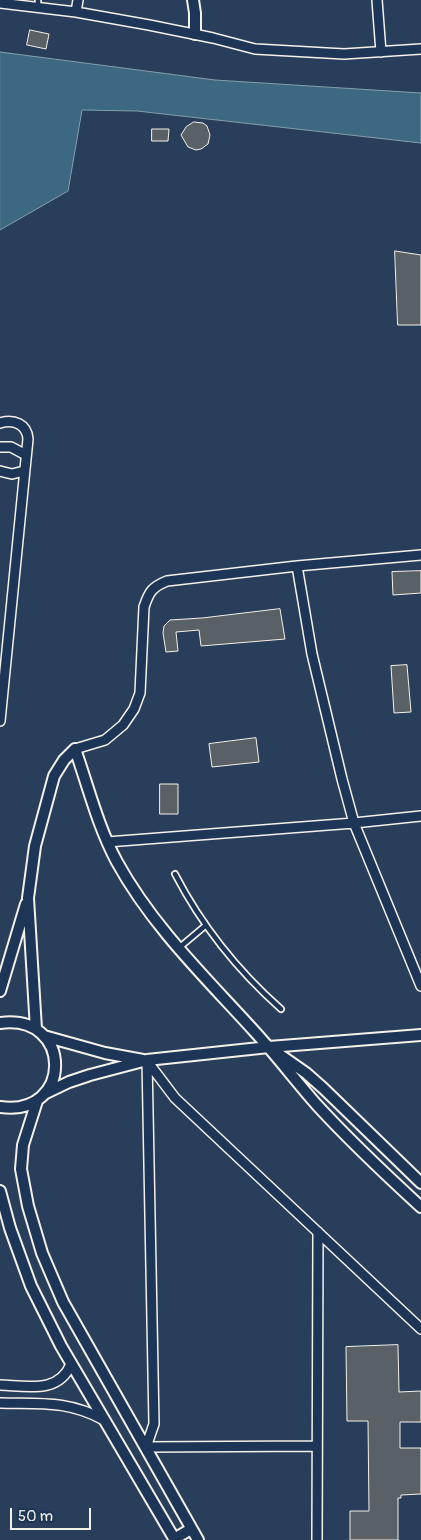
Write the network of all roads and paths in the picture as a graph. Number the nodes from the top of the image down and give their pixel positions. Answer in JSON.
{"nodes":[{"id":1,"x":78,"y":0,"type":"edge"},
{"id":2,"x":193,"y":0,"type":"edge"},
{"id":3,"x":377,"y":0,"type":"edge"},
{"id":4,"x":0,"y":3,"type":"edge"},
{"id":5,"x":38,"y":4,"type":"edge"},
{"id":6,"x":76,"y":12,"type":"junction"},
{"id":7,"x":195,"y":34,"type":"junction"},
{"id":8,"x":421,"y":49,"type":"edge"},
{"id":9,"x":382,"y":52,"type":"junction"},
{"id":10,"x":0,"y":423,"type":"edge"},
{"id":11,"x":0,"y":447,"type":"edge"},
{"id":12,"x":26,"y":455,"type":"junction"},
{"id":13,"x":0,"y":471,"type":"edge"},
{"id":14,"x":24,"y":471,"type":"junction"},
{"id":15,"x":421,"y":555,"type":"edge"},
{"id":16,"x":297,"y":566,"type":"junction"},
{"id":17,"x":0,"y":721,"type":"edge"},
{"id":18,"x":75,"y":749,"type":"junction"},
{"id":19,"x":421,"y":816,"type":"edge"},
{"id":20,"x":354,"y":822,"type":"junction"},
{"id":21,"x":107,"y":842,"type":"junction"},
{"id":22,"x":175,"y":874,"type":"dead end"},
{"id":23,"x":28,"y":898,"type":"junction"},
{"id":24,"x":205,"y":926,"type":"junction"},
{"id":25,"x":179,"y":948,"type":"junction"},
{"id":26,"x":421,"y":986,"type":"edge"},
{"id":27,"x":0,"y":991,"type":"edge"},
{"id":28,"x":281,"y":1009,"type":"dead end"},
{"id":29,"x":0,"y":1023,"type":"edge"},
{"id":30,"x":40,"y":1032,"type":"junction"},
{"id":31,"x":421,"y":1035,"type":"edge"},
{"id":32,"x":269,"y":1047,"type":"junction"},
{"id":33,"x":147,"y":1060,"type":"junction"},
{"id":34,"x":46,"y":1093,"type":"junction"},
{"id":35,"x":37,"y":1101,"type":"junction"},
{"id":36,"x":0,"y":1107,"type":"edge"},
{"id":37,"x":421,"y":1183,"type":"edge"},
{"id":38,"x":0,"y":1191,"type":"edge"},
{"id":39,"x":421,"y":1207,"type":"edge"},
{"id":40,"x":318,"y":1232,"type":"junction"},
{"id":41,"x":421,"y":1330,"type":"edge"},
{"id":42,"x":71,"y":1364,"type":"junction"},
{"id":43,"x":0,"y":1385,"type":"edge"},
{"id":44,"x":0,"y":1404,"type":"edge"},
{"id":45,"x":104,"y":1420,"type":"junction"},
{"id":46,"x":317,"y":1446,"type":"junction"},
{"id":47,"x":146,"y":1447,"type":"junction"},
{"id":48,"x":191,"y":1529,"type":"junction"},
{"id":49,"x":175,"y":1540,"type":"edge"},
{"id":50,"x":198,"y":1540,"type":"edge"},
{"id":51,"x":317,"y":1540,"type":"edge"}],
"edges":[{"from":1,"to":6,"type":"street"},
{"from":2,"to":7,"type":"street"},
{"from":3,"to":9,"type":"street"},
{"from":4,"to":5,"type":"street"},
{"from":5,"to":6,"type":"street"},
{"from":6,"to":7,"type":"street"},
{"from":7,"to":9,"type":"street"},
{"from":8,"to":9,"type":"street"},
{"from":10,"to":12,"type":"street"},
{"from":11,"to":12,"type":"street"},
{"from":12,"to":14,"type":"street"},
{"from":13,"to":14,"type":"street"},
{"from":14,"to":17,"type":"street"},
{"from":15,"to":16,"type":"street"},
{"from":16,"to":18,"type":"street"},
{"from":16,"to":20,"type":"street"},
{"from":18,"to":21,"type":"street"},
{"from":18,"to":23,"type":"street"},
{"from":19,"to":20,"type":"street"},
{"from":20,"to":21,"type":"street"},
{"from":20,"to":26,"type":"street"},
{"from":21,"to":25,"type":"street"},
{"from":22,"to":24,"type":"lane"},
{"from":23,"to":27,"type":"street"},
{"from":23,"to":30,"type":"street"},
{"from":24,"to":25,"type":"lane"},
{"from":24,"to":28,"type":"lane"},
{"from":25,"to":32,"type":"street"},
{"from":29,"to":30,"type":"street"},
{"from":30,"to":33,"type":"street"},
{"from":30,"to":34,"type":"street"},
{"from":31,"to":32,"type":"street"},
{"from":32,"to":33,"type":"street"},
{"from":32,"to":37,"type":"street"},
{"from":32,"to":39,"type":"street"},
{"from":33,"to":34,"type":"street"},
{"from":33,"to":40,"type":"street"},
{"from":33,"to":47,"type":"street"},
{"from":34,"to":35,"type":"street"},
{"from":35,"to":36,"type":"street"},
{"from":35,"to":47,"type":"street"},
{"from":38,"to":42,"type":"street"},
{"from":40,"to":41,"type":"street"},
{"from":40,"to":46,"type":"street"},
{"from":42,"to":43,"type":"street"},
{"from":42,"to":45,"type":"street"},
{"from":44,"to":45,"type":"street"},
{"from":45,"to":49,"type":"street"},
{"from":46,"to":47,"type":"street"},
{"from":46,"to":51,"type":"street"},
{"from":47,"to":48,"type":"street"},
{"from":48,"to":49,"type":"street"},
{"from":48,"to":50,"type":"street"}]}
